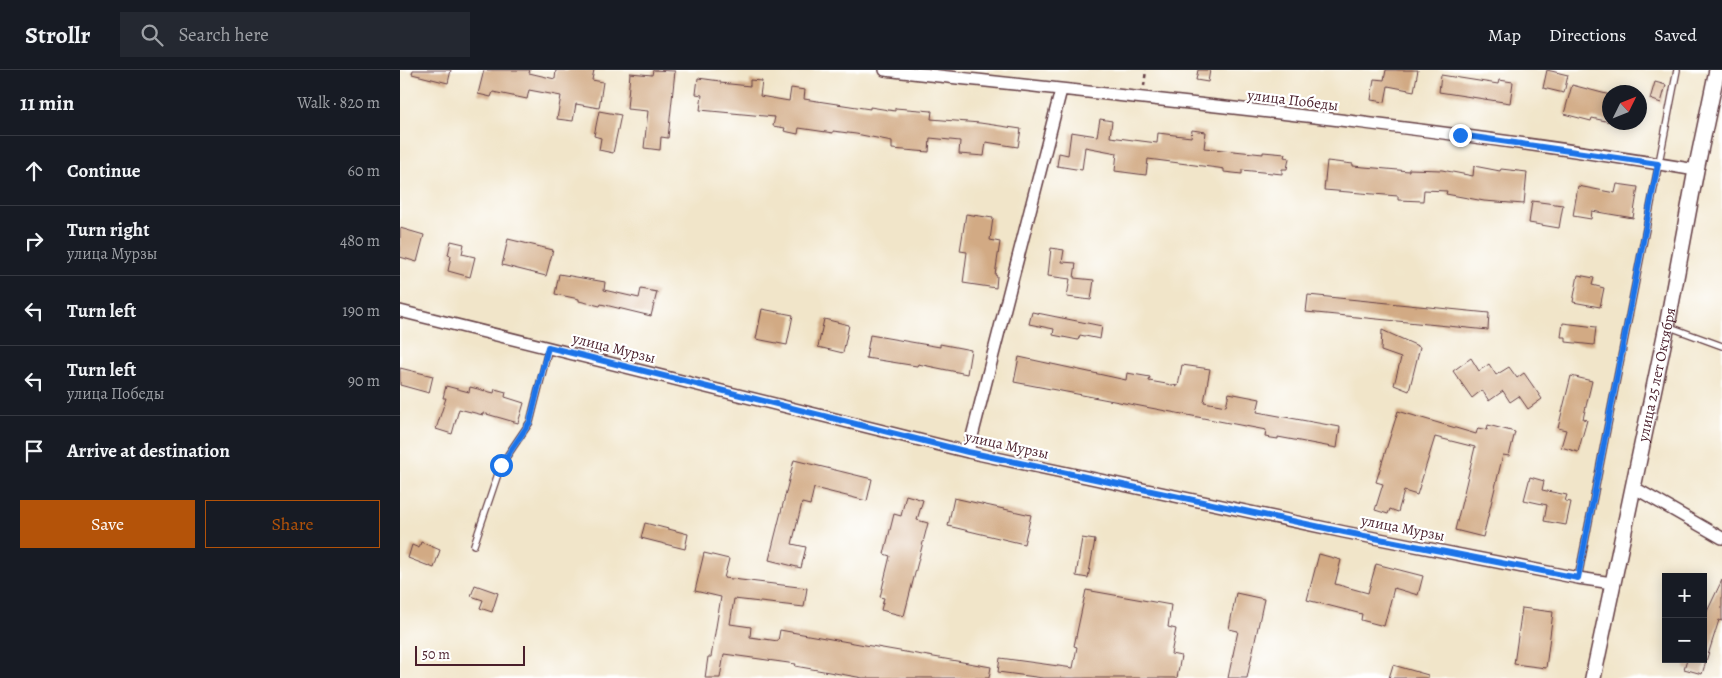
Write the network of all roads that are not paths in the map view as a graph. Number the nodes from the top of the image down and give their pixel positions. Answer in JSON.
{"nodes":[{"id":1,"x":885,"y":70,"type":"edge"},
{"id":2,"x":1677,"y":70,"type":"edge"},
{"id":3,"x":1717,"y":70,"type":"edge"},
{"id":4,"x":1061,"y":90,"type":"junction"},
{"id":5,"x":1658,"y":164,"type":"junction"},
{"id":6,"x":1696,"y":170,"type":"junction"},
{"id":7,"x":400,"y":311,"type":"edge"},
{"id":8,"x":1667,"y":326,"type":"junction"},
{"id":9,"x":1722,"y":346,"type":"edge"},
{"id":10,"x":548,"y":347,"type":"junction"},
{"id":11,"x":968,"y":452,"type":"junction"},
{"id":12,"x":1634,"y":487,"type":"junction"},
{"id":13,"x":1722,"y":538,"type":"edge"},
{"id":14,"x":474,"y":546,"type":"dead end"},
{"id":15,"x":1578,"y":578,"type":"junction"},
{"id":16,"x":1612,"y":583,"type":"junction"},
{"id":17,"x":1593,"y":678,"type":"edge"}],
"edges":[{"from":1,"to":4,"type":"street","name":"улица Победы"},
{"from":2,"to":5,"type":"lane"},
{"from":3,"to":6,"type":"street","name":"улица 25 лет Октября"},
{"from":4,"to":5,"type":"street","name":"улица Победы"},
{"from":4,"to":11,"type":"street"},
{"from":5,"to":6,"type":"street","name":"улица Победы"},
{"from":5,"to":15,"type":"lane"},
{"from":6,"to":8,"type":"street","name":"улица 25 лет Октября"},
{"from":7,"to":10,"type":"street","name":"улица Мурзы"},
{"from":8,"to":9,"type":"lane"},
{"from":8,"to":12,"type":"street","name":"улица 25 лет Октября"},
{"from":10,"to":11,"type":"street","name":"улица Мурзы"},
{"from":10,"to":14,"type":"lane"},
{"from":11,"to":15,"type":"street","name":"улица Мурзы"},
{"from":12,"to":13,"type":"street"},
{"from":12,"to":16,"type":"street","name":"улица 25 лет Октября"},
{"from":15,"to":16,"type":"street","name":"улица Мурзы"},
{"from":16,"to":17,"type":"street","name":"улица 25 лет Октября"}]}
